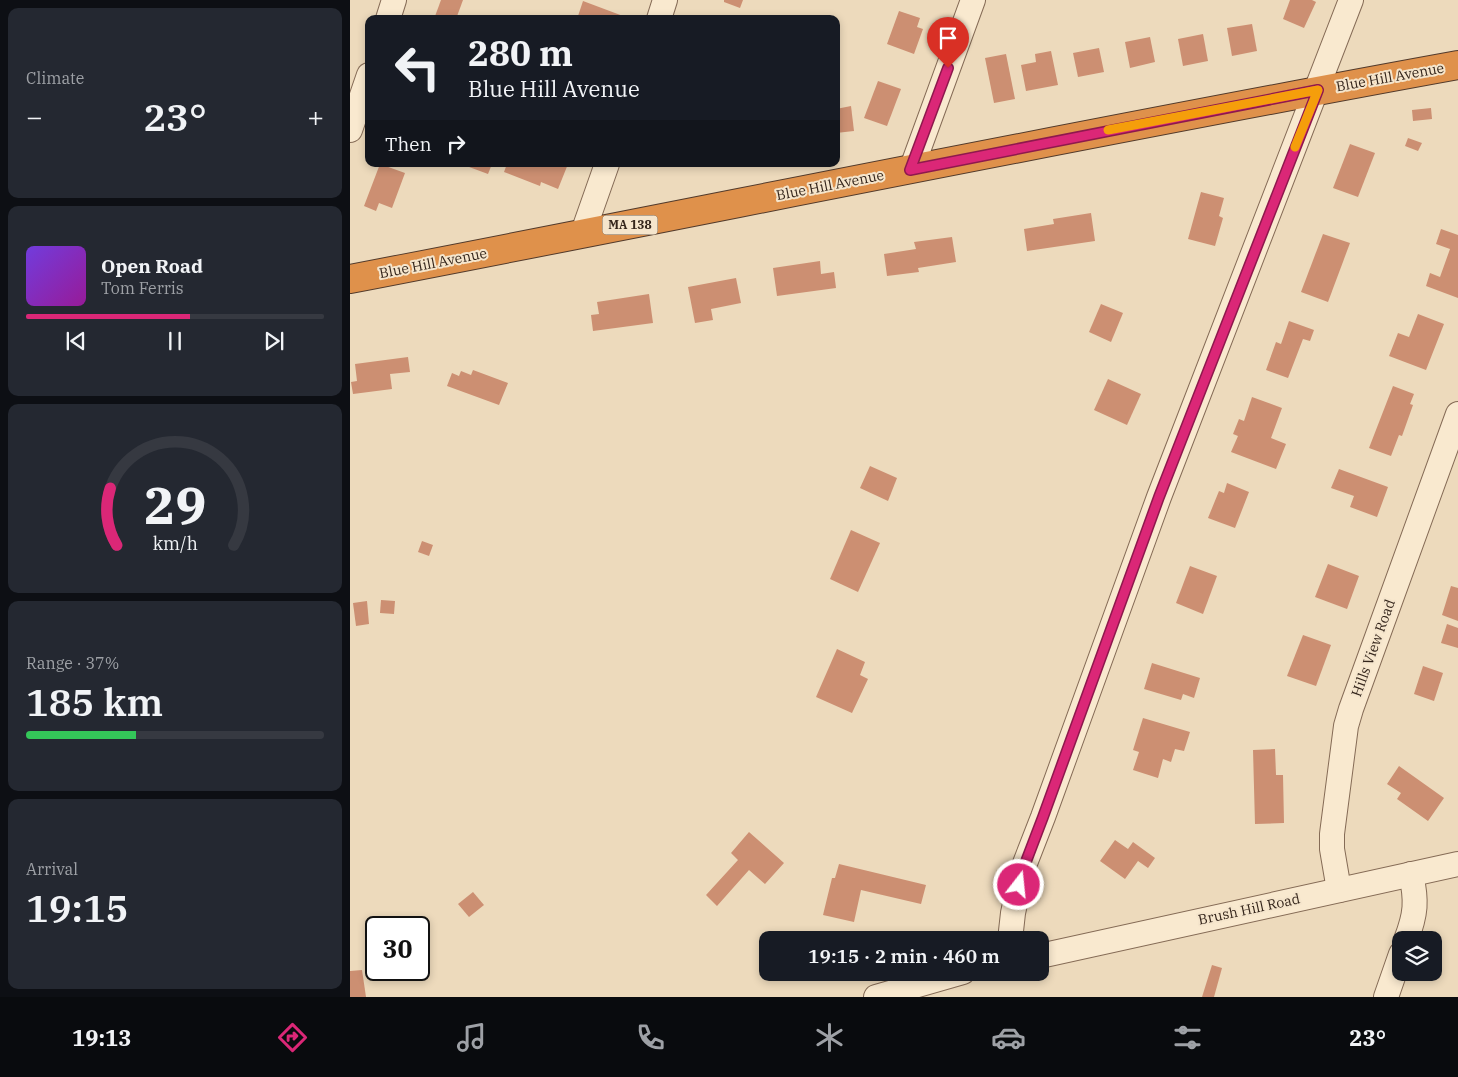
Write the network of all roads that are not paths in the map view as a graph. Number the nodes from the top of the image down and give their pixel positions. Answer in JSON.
{"nodes":[{"id":1,"x":394,"y":0,"type":"edge"},
{"id":2,"x":666,"y":0,"type":"edge"},
{"id":3,"x":973,"y":0,"type":"edge"},
{"id":4,"x":1351,"y":0,"type":"edge"},
{"id":5,"x":389,"y":15,"type":"edge"},
{"id":6,"x":660,"y":15,"type":"edge"},
{"id":7,"x":1458,"y":64,"type":"edge"},
{"id":8,"x":365,"y":87,"type":"edge"},
{"id":9,"x":1318,"y":90,"type":"junction"},
{"id":10,"x":350,"y":130,"type":"edge"},
{"id":11,"x":606,"y":167,"type":"edge"},
{"id":12,"x":910,"y":170,"type":"junction"},
{"id":13,"x":582,"y":235,"type":"junction"},
{"id":14,"x":350,"y":279,"type":"edge"},
{"id":15,"x":1458,"y":414,"type":"edge"},
{"id":16,"x":1458,"y":864,"type":"edge"},
{"id":17,"x":1411,"y":874,"type":"junction"},
{"id":18,"x":1338,"y":890,"type":"junction"},
{"id":19,"x":1011,"y":931,"type":"edge"},
{"id":20,"x":1409,"y":931,"type":"edge"},
{"id":21,"x":1049,"y":954,"type":"edge"},
{"id":22,"x":1392,"y":980,"type":"edge"},
{"id":23,"x":932,"y":981,"type":"edge"},
{"id":24,"x":876,"y":997,"type":"edge"},
{"id":25,"x":1386,"y":997,"type":"edge"}],
"edges":[{"from":1,"to":5,"type":"street"},
{"from":2,"to":6,"type":"street"},
{"from":3,"to":12,"type":"street"},
{"from":4,"to":9,"type":"street"},
{"from":7,"to":9,"type":"highway","name":"Blue Hill Avenue","number":"MA 138"},
{"from":8,"to":10,"type":"street"},
{"from":9,"to":12,"type":"highway","name":"Blue Hill Avenue","number":"MA 138"},
{"from":9,"to":19,"type":"street"},
{"from":11,"to":13,"type":"street"},
{"from":12,"to":13,"type":"highway","name":"Blue Hill Avenue","number":"MA 138"},
{"from":13,"to":14,"type":"highway","name":"Blue Hill Avenue","number":"MA 138"},
{"from":15,"to":18,"type":"street","name":"Hills View Road"},
{"from":16,"to":17,"type":"street","name":"Brush Hill Road"},
{"from":17,"to":18,"type":"street","name":"Brush Hill Road"},
{"from":17,"to":20,"type":"street"},
{"from":18,"to":21,"type":"street","name":"Brush Hill Road"},
{"from":22,"to":25,"type":"street"},
{"from":23,"to":24,"type":"street"}]}
